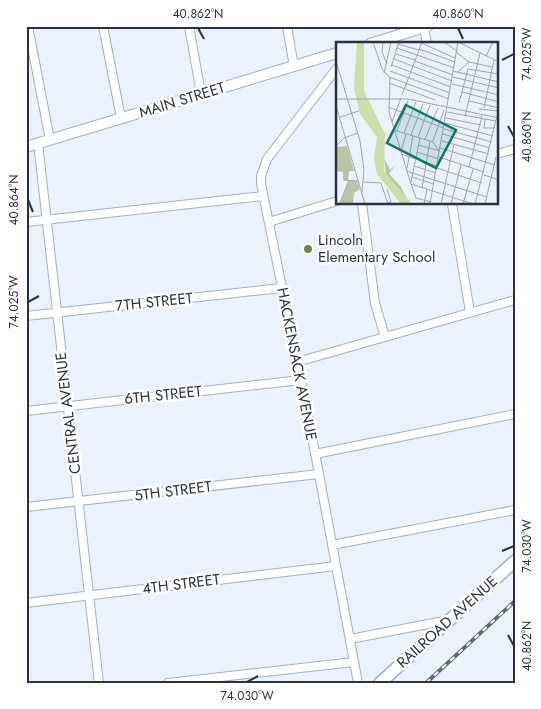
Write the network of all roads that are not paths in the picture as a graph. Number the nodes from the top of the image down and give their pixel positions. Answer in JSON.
{"nodes":[{"id":1,"x":28,"y":26,"type":"edge"},
{"id":2,"x":103,"y":26,"type":"edge"},
{"id":3,"x":189,"y":26,"type":"edge"},
{"id":4,"x":286,"y":26,"type":"edge"},
{"id":5,"x":426,"y":27,"type":"edge"},
{"id":6,"x":408,"y":29,"type":"edge"},
{"id":7,"x":375,"y":42,"type":"edge"},
{"id":8,"x":427,"y":42,"type":"edge"},
{"id":9,"x":336,"y":57,"type":"edge"},
{"id":10,"x":294,"y":67,"type":"junction"},
{"id":11,"x":336,"y":69,"type":"edge"},
{"id":12,"x":201,"y":94,"type":"junction"},
{"id":13,"x":121,"y":118,"type":"junction"},
{"id":14,"x":50,"y":140,"type":"junction"},
{"id":15,"x":38,"y":143,"type":"junction"},
{"id":16,"x":26,"y":147,"type":"edge"},
{"id":17,"x":515,"y":150,"type":"edge"},
{"id":18,"x":498,"y":154,"type":"edge"},
{"id":19,"x":263,"y":196,"type":"junction"},
{"id":20,"x":336,"y":201,"type":"edge"},
{"id":21,"x":362,"y":205,"type":"edge"},
{"id":22,"x":452,"y":205,"type":"edge"},
{"id":23,"x":45,"y":220,"type":"junction"},
{"id":24,"x":26,"y":222,"type":"edge"},
{"id":25,"x":269,"y":222,"type":"junction"},
{"id":26,"x":282,"y":288,"type":"junction"},
{"id":27,"x":515,"y":300,"type":"edge"},
{"id":28,"x":56,"y":312,"type":"junction"},
{"id":29,"x":470,"y":312,"type":"junction"},
{"id":30,"x":26,"y":316,"type":"edge"},
{"id":31,"x":385,"y":337,"type":"junction"},
{"id":32,"x":297,"y":362,"type":"junction"},
{"id":33,"x":301,"y":380,"type":"junction"},
{"id":34,"x":67,"y":406,"type":"junction"},
{"id":35,"x":26,"y":411,"type":"edge"},
{"id":36,"x":515,"y":414,"type":"edge"},
{"id":37,"x":315,"y":454,"type":"junction"},
{"id":38,"x":319,"y":474,"type":"junction"},
{"id":39,"x":78,"y":501,"type":"junction"},
{"id":40,"x":26,"y":507,"type":"edge"},
{"id":41,"x":515,"y":510,"type":"edge"},
{"id":42,"x":332,"y":545,"type":"junction"},
{"id":43,"x":515,"y":561,"type":"edge"},
{"id":44,"x":336,"y":566,"type":"junction"},
{"id":45,"x":89,"y":596,"type":"junction"},
{"id":46,"x":26,"y":603,"type":"edge"},
{"id":47,"x":448,"y":620,"type":"junction"},
{"id":48,"x":350,"y":639,"type":"junction"},
{"id":49,"x":354,"y":662,"type":"junction"},
{"id":50,"x":99,"y":683,"type":"edge"},
{"id":51,"x":168,"y":683,"type":"edge"},
{"id":52,"x":358,"y":683,"type":"edge"},
{"id":53,"x":380,"y":683,"type":"edge"}],
"edges":[{"from":1,"to":14,"type":"street"},
{"from":2,"to":13,"type":"street"},
{"from":3,"to":12,"type":"street"},
{"from":4,"to":10,"type":"street"},
{"from":5,"to":6,"type":"street"},
{"from":5,"to":8,"type":"street"},
{"from":6,"to":7,"type":"street"},
{"from":9,"to":10,"type":"street","name":"MAIN STREET"},
{"from":10,"to":12,"type":"street","name":"MAIN STREET"},
{"from":11,"to":19,"type":"street","name":"HACKENSACK AVENUE"},
{"from":12,"to":13,"type":"street","name":"MAIN STREET"},
{"from":13,"to":14,"type":"street","name":"MAIN STREET"},
{"from":14,"to":15,"type":"street","name":"MAIN STREET"},
{"from":15,"to":16,"type":"street","name":"MAIN STREET"},
{"from":15,"to":23,"type":"street","name":"CENTRAL AVENUE"},
{"from":17,"to":18,"type":"street"},
{"from":19,"to":23,"type":"street"},
{"from":19,"to":25,"type":"street","name":"HACKENSACK AVENUE"},
{"from":20,"to":25,"type":"street"},
{"from":21,"to":31,"type":"street"},
{"from":22,"to":29,"type":"street"},
{"from":23,"to":24,"type":"street"},
{"from":23,"to":28,"type":"street","name":"CENTRAL AVENUE"},
{"from":25,"to":26,"type":"street","name":"HACKENSACK AVENUE"},
{"from":26,"to":28,"type":"street","name":"7TH STREET"},
{"from":26,"to":32,"type":"street","name":"HACKENSACK AVENUE"},
{"from":27,"to":29,"type":"street"},
{"from":28,"to":30,"type":"street","name":"7TH STREET"},
{"from":28,"to":34,"type":"street","name":"CENTRAL AVENUE"},
{"from":29,"to":31,"type":"street"},
{"from":31,"to":32,"type":"street"},
{"from":32,"to":33,"type":"street","name":"HACKENSACK AVENUE"},
{"from":33,"to":34,"type":"street","name":"6TH STREET"},
{"from":33,"to":37,"type":"street","name":"HACKENSACK AVENUE"},
{"from":34,"to":35,"type":"street","name":"6TH STREET"},
{"from":34,"to":39,"type":"street","name":"CENTRAL AVENUE"},
{"from":36,"to":37,"type":"street"},
{"from":37,"to":38,"type":"street","name":"HACKENSACK AVENUE"},
{"from":38,"to":39,"type":"street","name":"5TH STREET"},
{"from":38,"to":42,"type":"street","name":"HACKENSACK AVENUE"},
{"from":39,"to":40,"type":"street","name":"5TH STREET"},
{"from":39,"to":45,"type":"street","name":"CENTRAL AVENUE"},
{"from":41,"to":42,"type":"street"},
{"from":42,"to":44,"type":"street","name":"HACKENSACK AVENUE"},
{"from":43,"to":47,"type":"main road","name":"RAILROAD AVENUE"},
{"from":44,"to":45,"type":"street","name":"4TH STREET"},
{"from":44,"to":48,"type":"street","name":"HACKENSACK AVENUE"},
{"from":45,"to":46,"type":"street","name":"4TH STREET"},
{"from":45,"to":50,"type":"street","name":"CENTRAL AVENUE"},
{"from":47,"to":48,"type":"street"},
{"from":47,"to":53,"type":"main road","name":"RAILROAD AVENUE"},
{"from":48,"to":49,"type":"street","name":"HACKENSACK AVENUE"},
{"from":49,"to":51,"type":"street"},
{"from":49,"to":52,"type":"street","name":"HACKENSACK AVENUE"}]}
